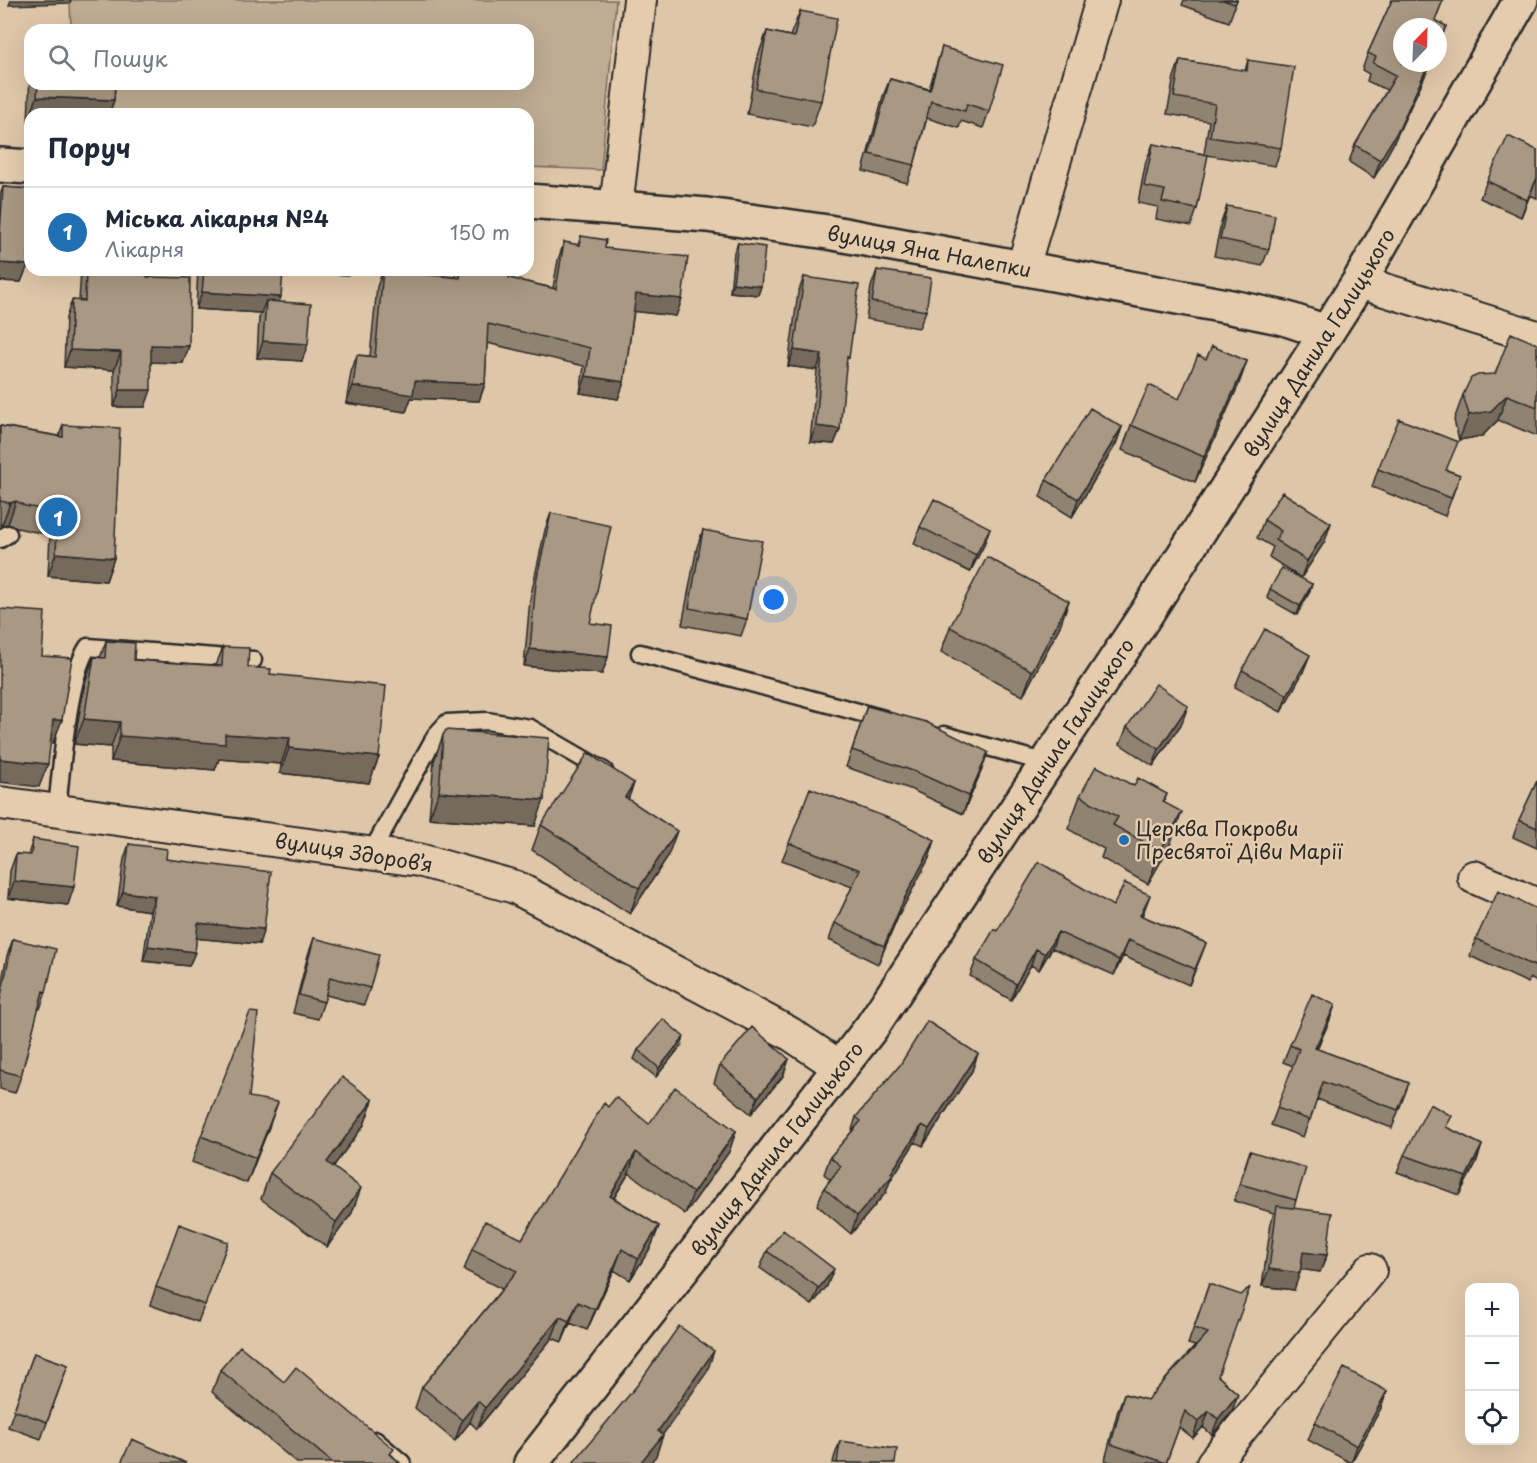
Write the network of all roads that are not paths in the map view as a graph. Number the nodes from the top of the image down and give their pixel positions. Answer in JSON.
{"nodes":[{"id":1,"x":640,"y":0,"type":"edge"},
{"id":2,"x":1102,"y":0,"type":"edge"},
{"id":3,"x":1521,"y":0,"type":"edge"},
{"id":4,"x":0,"y":165,"type":"edge"},
{"id":5,"x":24,"y":167,"type":"edge"},
{"id":6,"x":534,"y":201,"type":"edge"},
{"id":7,"x":616,"y":208,"type":"junction"},
{"id":8,"x":1023,"y":267,"type":"junction"},
{"id":9,"x":1359,"y":282,"type":"junction"},
{"id":10,"x":1326,"y":332,"type":"junction"},
{"id":11,"x":1537,"y":337,"type":"edge"},
{"id":12,"x":640,"y":653,"type":"dead end"},
{"id":13,"x":253,"y":660,"type":"dead end"},
{"id":14,"x":900,"y":723,"type":"edge"},
{"id":15,"x":923,"y":729,"type":"edge"},
{"id":16,"x":1047,"y":763,"type":"junction"},
{"id":17,"x":610,"y":775,"type":"edge"},
{"id":18,"x":0,"y":803,"type":"edge"},
{"id":19,"x":57,"y":810,"type":"junction"},
{"id":20,"x":370,"y":853,"type":"junction"},
{"id":21,"x":1474,"y":876,"type":"dead end"},
{"id":22,"x":1537,"y":906,"type":"edge"},
{"id":23,"x":840,"y":1067,"type":"junction"},
{"id":24,"x":1370,"y":1270,"type":"dead end"},
{"id":25,"x":366,"y":1433,"type":"edge"},
{"id":26,"x":402,"y":1463,"type":"edge"},
{"id":27,"x":531,"y":1463,"type":"edge"},
{"id":28,"x":1213,"y":1463,"type":"edge"}],
"edges":[{"from":1,"to":7,"type":"street"},
{"from":2,"to":8,"type":"street"},
{"from":3,"to":9,"type":"street","name":"вулиця Данила Галицького"},
{"from":4,"to":5,"type":"street"},
{"from":6,"to":7,"type":"street","name":"вулиця Яна Налепки"},
{"from":7,"to":8,"type":"street","name":"вулиця Яна Налепки"},
{"from":8,"to":10,"type":"street","name":"вулиця Яна Налепки"},
{"from":9,"to":10,"type":"street","name":"вулиця Данила Галицького"},
{"from":9,"to":11,"type":"street"},
{"from":10,"to":16,"type":"street","name":"вулиця Данила Галицького"},
{"from":12,"to":14,"type":"lane"},
{"from":13,"to":19,"type":"lane"},
{"from":15,"to":16,"type":"lane"},
{"from":16,"to":23,"type":"street","name":"вулиця Данила Галицького"},
{"from":17,"to":20,"type":"lane"},
{"from":18,"to":19,"type":"street","name":"вулиця Здоровʼя"},
{"from":19,"to":20,"type":"street","name":"вулиця Здоровʼя"},
{"from":20,"to":23,"type":"street","name":"вулиця Здоровʼя"},
{"from":21,"to":22,"type":"street"},
{"from":23,"to":27,"type":"street","name":"вулиця Данила Галицького"},
{"from":24,"to":28,"type":"street"},
{"from":25,"to":26,"type":"lane"}]}
